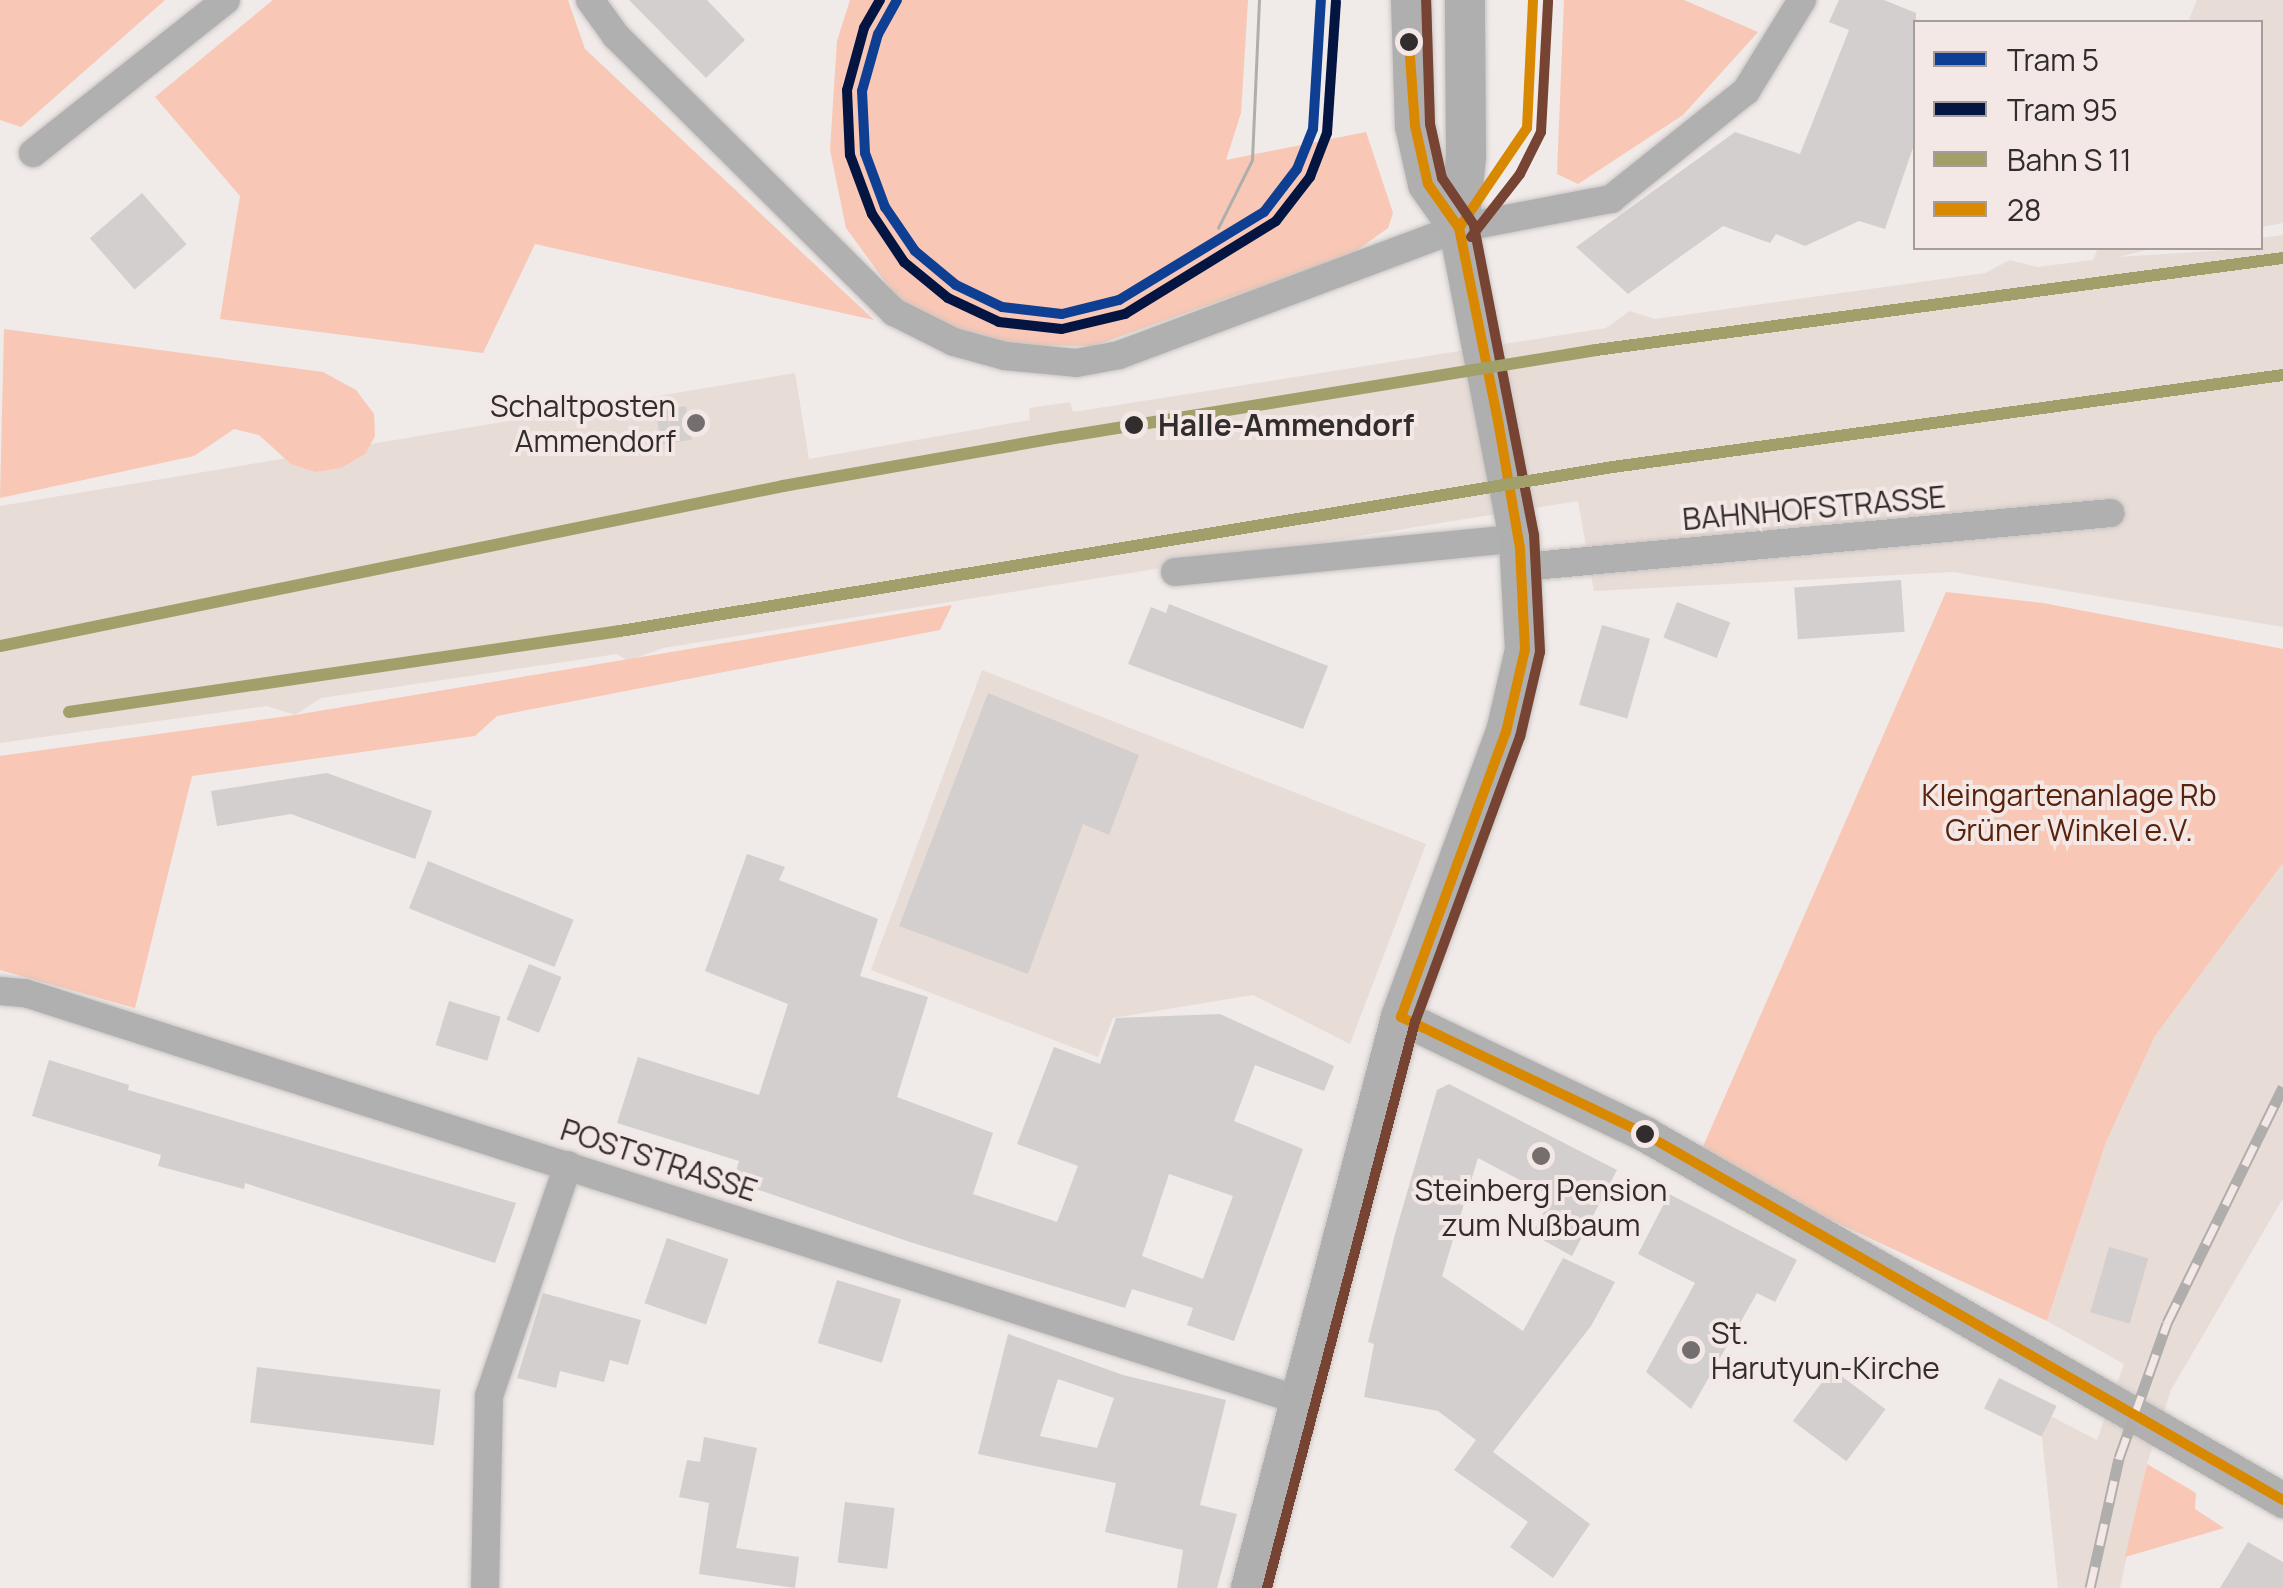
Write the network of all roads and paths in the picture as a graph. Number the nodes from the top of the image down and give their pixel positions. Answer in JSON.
{"nodes":[{"id":1,"x":226,"y":0,"type":"edge"},
{"id":2,"x":590,"y":0,"type":"edge"},
{"id":3,"x":1411,"y":0,"type":"edge"},
{"id":4,"x":1465,"y":0,"type":"edge"},
{"id":5,"x":1802,"y":0,"type":"edge"},
{"id":6,"x":33,"y":153,"type":"dead end"},
{"id":7,"x":1459,"y":228,"type":"junction"},
{"id":8,"x":2111,"y":513,"type":"dead end"},
{"id":9,"x":1520,"y":552,"type":"junction"},
{"id":10,"x":1175,"y":572,"type":"dead end"},
{"id":11,"x":0,"y":990,"type":"edge"},
{"id":12,"x":1401,"y":1017,"type":"junction"},
{"id":13,"x":568,"y":1165,"type":"junction"},
{"id":14,"x":1296,"y":1399,"type":"junction"},
{"id":15,"x":2283,"y":1500,"type":"edge"},
{"id":16,"x":485,"y":1588,"type":"edge"},
{"id":17,"x":1252,"y":1588,"type":"edge"}],
"edges":[{"from":1,"to":6,"type":"street"},
{"from":2,"to":7,"type":"street"},
{"from":3,"to":7,"type":"main road"},
{"from":4,"to":7,"type":"main road"},
{"from":5,"to":7,"type":"street"},
{"from":7,"to":9,"type":"main road"},
{"from":8,"to":9,"type":"street","name":"BAHNHOFSTRASSE"},
{"from":9,"to":10,"type":"street","name":"BAHNHOFSTRASSE"},
{"from":9,"to":12,"type":"main road"},
{"from":11,"to":13,"type":"street","name":"POSTSTRASSE"},
{"from":12,"to":14,"type":"main road"},
{"from":12,"to":15,"type":"street"},
{"from":13,"to":14,"type":"street","name":"POSTSTRASSE"},
{"from":13,"to":16,"type":"street"},
{"from":14,"to":17,"type":"main road"}]}
